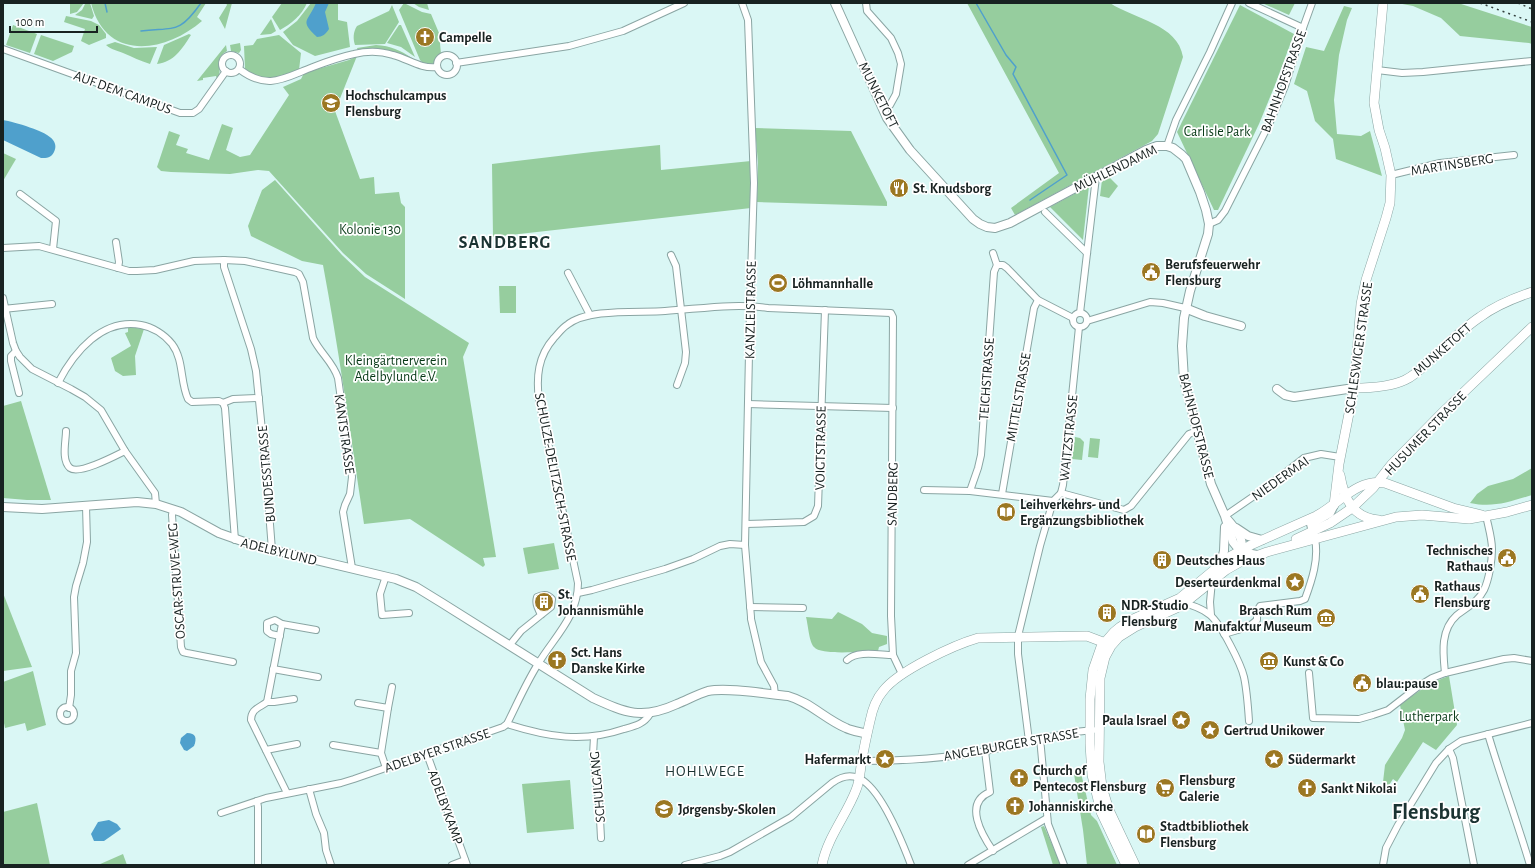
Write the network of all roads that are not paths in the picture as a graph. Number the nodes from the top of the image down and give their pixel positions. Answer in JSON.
{"nodes":[{"id":1,"x":684,"y":3,"type":"edge"},
{"id":2,"x":742,"y":3,"type":"edge"},
{"id":3,"x":835,"y":3,"type":"edge"},
{"id":4,"x":866,"y":3,"type":"edge"},
{"id":5,"x":1232,"y":3,"type":"edge"},
{"id":6,"x":1249,"y":3,"type":"edge"},
{"id":7,"x":1312,"y":3,"type":"edge"},
{"id":8,"x":1383,"y":3,"type":"edge"},
{"id":9,"x":1303,"y":28,"type":"junction"},
{"id":10,"x":3,"y":49,"type":"edge"},
{"id":11,"x":1532,"y":60,"type":"edge"},
{"id":12,"x":456,"y":63,"type":"junction"},
{"id":13,"x":437,"y":67,"type":"junction"},
{"id":14,"x":239,"y":68,"type":"junction"},
{"id":15,"x":1377,"y":70,"type":"junction"},
{"id":16,"x":226,"y":71,"type":"junction"},
{"id":17,"x":883,"y":109,"type":"junction"},
{"id":18,"x":1167,"y":146,"type":"junction"},
{"id":19,"x":1514,"y":156,"type":"dead end"},
{"id":20,"x":1391,"y":174,"type":"junction"},
{"id":21,"x":1096,"y":177,"type":"junction"},
{"id":22,"x":20,"y":194,"type":"dead end"},
{"id":23,"x":1045,"y":212,"type":"dead end"},
{"id":24,"x":1209,"y":224,"type":"junction"},
{"id":25,"x":987,"y":227,"type":"joint"},
{"id":26,"x":116,"y":242,"type":"dead end"},
{"id":27,"x":3,"y":248,"type":"edge"},
{"id":28,"x":52,"y":249,"type":"junction"},
{"id":29,"x":993,"y":253,"type":"dead end"},
{"id":30,"x":1087,"y":253,"type":"junction"},
{"id":31,"x":671,"y":255,"type":"dead end"},
{"id":32,"x":224,"y":260,"type":"junction"},
{"id":33,"x":997,"y":265,"type":"junction"},
{"id":34,"x":118,"y":268,"type":"junction"},
{"id":35,"x":568,"y":273,"type":"dead end"},
{"id":36,"x":1532,"y":292,"type":"edge"},
{"id":37,"x":3,"y":298,"type":"edge"},
{"id":38,"x":1038,"y":300,"type":"junction"},
{"id":39,"x":52,"y":304,"type":"dead end"},
{"id":40,"x":750,"y":306,"type":"junction"},
{"id":41,"x":4,"y":308,"type":"edge"},
{"id":42,"x":1185,"y":308,"type":"junction"},
{"id":43,"x":681,"y":310,"type":"junction"},
{"id":44,"x":825,"y":310,"type":"junction"},
{"id":45,"x":891,"y":313,"type":"joint"},
{"id":46,"x":1080,"y":314,"type":"junction"},
{"id":47,"x":590,"y":315,"type":"junction"},
{"id":48,"x":1073,"y":318,"type":"junction"},
{"id":49,"x":1087,"y":321,"type":"junction"},
{"id":50,"x":1241,"y":326,"type":"dead end"},
{"id":51,"x":1079,"y":327,"type":"junction"},
{"id":52,"x":1532,"y":327,"type":"edge"},
{"id":53,"x":16,"y":351,"type":"junction"},
{"id":54,"x":58,"y":382,"type":"junction"},
{"id":55,"x":677,"y":385,"type":"dead end"},
{"id":56,"x":1277,"y":389,"type":"dead end"},
{"id":57,"x":1354,"y":392,"type":"junction"},
{"id":58,"x":19,"y":393,"type":"dead end"},
{"id":59,"x":259,"y":398,"type":"junction"},
{"id":60,"x":223,"y":403,"type":"junction"},
{"id":61,"x":748,"y":404,"type":"junction"},
{"id":62,"x":821,"y":407,"type":"junction"},
{"id":63,"x":893,"y":408,"type":"junction"},
{"id":64,"x":66,"y":431,"type":"dead end"},
{"id":65,"x":1196,"y":432,"type":"junction"},
{"id":66,"x":125,"y":451,"type":"junction"},
{"id":67,"x":1339,"y":461,"type":"junction"},
{"id":68,"x":1378,"y":482,"type":"junction"},
{"id":69,"x":924,"y":490,"type":"dead end"},
{"id":70,"x":970,"y":491,"type":"junction"},
{"id":71,"x":1061,"y":493,"type":"junction"},
{"id":72,"x":1002,"y":494,"type":"junction"},
{"id":73,"x":1346,"y":495,"type":"junction"},
{"id":74,"x":1053,"y":501,"type":"junction"},
{"id":75,"x":156,"y":504,"type":"junction"},
{"id":76,"x":1334,"y":505,"type":"junction"},
{"id":77,"x":1532,"y":505,"type":"edge"},
{"id":78,"x":86,"y":506,"type":"junction"},
{"id":79,"x":3,"y":507,"type":"edge"},
{"id":80,"x":1352,"y":508,"type":"junction"},
{"id":81,"x":173,"y":509,"type":"junction"},
{"id":82,"x":1225,"y":516,"type":"junction"},
{"id":83,"x":1486,"y":516,"type":"junction"},
{"id":84,"x":1382,"y":520,"type":"junction"},
{"id":85,"x":746,"y":524,"type":"junction"},
{"id":86,"x":1235,"y":528,"type":"junction"},
{"id":87,"x":1314,"y":535,"type":"junction"},
{"id":88,"x":235,"y":540,"type":"junction"},
{"id":89,"x":1262,"y":540,"type":"junction"},
{"id":90,"x":745,"y":545,"type":"junction"},
{"id":91,"x":272,"y":550,"type":"junction"},
{"id":92,"x":1241,"y":551,"type":"junction"},
{"id":93,"x":1257,"y":555,"type":"junction"},
{"id":94,"x":1224,"y":567,"type":"junction"},
{"id":95,"x":352,"y":568,"type":"junction"},
{"id":96,"x":386,"y":576,"type":"junction"},
{"id":97,"x":1212,"y":581,"type":"junction"},
{"id":98,"x":578,"y":593,"type":"junction"},
{"id":99,"x":1168,"y":604,"type":"junction"},
{"id":100,"x":1184,"y":604,"type":"junction"},
{"id":101,"x":750,"y":607,"type":"junction"},
{"id":102,"x":803,"y":608,"type":"dead end"},
{"id":103,"x":409,"y":613,"type":"dead end"},
{"id":104,"x":1211,"y":615,"type":"junction"},
{"id":105,"x":539,"y":616,"type":"dead end"},
{"id":106,"x":282,"y":624,"type":"junction"},
{"id":107,"x":316,"y":630,"type":"dead end"},
{"id":108,"x":1224,"y":634,"type":"junction"},
{"id":109,"x":280,"y":636,"type":"junction"},
{"id":110,"x":1018,"y":636,"type":"junction"},
{"id":111,"x":1106,"y":645,"type":"junction"},
{"id":112,"x":509,"y":646,"type":"junction"},
{"id":113,"x":894,"y":655,"type":"junction"},
{"id":114,"x":847,"y":660,"type":"dead end"},
{"id":115,"x":1532,"y":661,"type":"edge"},
{"id":116,"x":233,"y":662,"type":"dead end"},
{"id":117,"x":538,"y":664,"type":"junction"},
{"id":118,"x":273,"y":669,"type":"junction"},
{"id":119,"x":1309,"y":673,"type":"dead end"},
{"id":120,"x":1445,"y":673,"type":"junction"},
{"id":121,"x":902,"y":674,"type":"junction"},
{"id":122,"x":318,"y":677,"type":"dead end"},
{"id":123,"x":392,"y":687,"type":"dead end"},
{"id":124,"x":775,"y":695,"type":"junction"},
{"id":125,"x":294,"y":699,"type":"dead end"},
{"id":126,"x":267,"y":702,"type":"junction"},
{"id":127,"x":358,"y":703,"type":"dead end"},
{"id":128,"x":69,"y":708,"type":"dead end"},
{"id":129,"x":388,"y":708,"type":"junction"},
{"id":130,"x":650,"y":714,"type":"junction"},
{"id":131,"x":1249,"y":721,"type":"dead end"},
{"id":132,"x":1532,"y":723,"type":"edge"},
{"id":133,"x":507,"y":724,"type":"junction"},
{"id":134,"x":1094,"y":730,"type":"junction"},
{"id":135,"x":867,"y":734,"type":"junction"},
{"id":136,"x":1488,"y":734,"type":"junction"},
{"id":137,"x":594,"y":737,"type":"junction"},
{"id":138,"x":1040,"y":738,"type":"junction"},
{"id":139,"x":1029,"y":741,"type":"junction"},
{"id":140,"x":297,"y":744,"type":"dead end"},
{"id":141,"x":333,"y":745,"type":"dead end"},
{"id":142,"x":1449,"y":749,"type":"junction"},
{"id":143,"x":266,"y":750,"type":"junction"},
{"id":144,"x":985,"y":751,"type":"junction"},
{"id":145,"x":381,"y":753,"type":"junction"},
{"id":146,"x":427,"y":754,"type":"junction"},
{"id":147,"x":862,"y":761,"type":"junction"},
{"id":148,"x":386,"y":768,"type":"junction"},
{"id":149,"x":860,"y":778,"type":"junction"},
{"id":150,"x":309,"y":789,"type":"junction"},
{"id":151,"x":287,"y":793,"type":"junction"},
{"id":152,"x":257,"y":801,"type":"junction"},
{"id":153,"x":221,"y":813,"type":"dead end"},
{"id":154,"x":1047,"y":818,"type":"junction"},
{"id":155,"x":601,"y":838,"type":"dead end"},
{"id":156,"x":993,"y":851,"type":"junction"},
{"id":157,"x":466,"y":863,"type":"edge"},
{"id":158,"x":258,"y":865,"type":"edge"},
{"id":159,"x":331,"y":865,"type":"edge"},
{"id":160,"x":452,"y":865,"type":"edge"},
{"id":161,"x":685,"y":865,"type":"edge"},
{"id":162,"x":822,"y":865,"type":"edge"},
{"id":163,"x":911,"y":865,"type":"edge"},
{"id":164,"x":968,"y":865,"type":"edge"},
{"id":165,"x":1064,"y":865,"type":"edge"},
{"id":166,"x":1126,"y":865,"type":"edge"},
{"id":167,"x":1135,"y":865,"type":"edge"},
{"id":168,"x":1383,"y":865,"type":"edge"},
{"id":169,"x":1474,"y":865,"type":"edge"},
{"id":170,"x":1530,"y":865,"type":"edge"}],
"edges":[{"from":1,"to":12,"type":"street"},
{"from":2,"to":40,"type":"street","name":"KANZLEISTRASSE"},
{"from":3,"to":17,"type":"street","name":"MUNKETOFT"},
{"from":4,"to":17,"type":"street"},
{"from":5,"to":18,"type":"street","name":"MÜHLENDAMM"},
{"from":6,"to":9,"type":"street"},
{"from":7,"to":9,"type":"street","name":"BAHNHOFSTRASSE"},
{"from":8,"to":15,"type":"main road","name":"SCHLESWIGER STRASSE"},
{"from":9,"to":24,"type":"street","name":"BAHNHOFSTRASSE"},
{"from":10,"to":16,"type":"street","name":"AUF DEM CAMPUS"},
{"from":11,"to":15,"type":"street"},
{"from":12,"to":13,"type":"street"},
{"from":12,"to":13,"type":"street"},
{"from":13,"to":14,"type":"street"},
{"from":14,"to":16,"type":"street"},
{"from":14,"to":16,"type":"street","name":"AUF DEM CAMPUS"},
{"from":15,"to":20,"type":"main road","name":"SCHLESWIGER STRASSE"},
{"from":17,"to":25,"type":"street","name":"MUNKETOFT"},
{"from":18,"to":21,"type":"street","name":"MÜHLENDAMM"},
{"from":18,"to":24,"type":"street"},
{"from":19,"to":20,"type":"street","name":"MARTINSBERG"},
{"from":20,"to":57,"type":"main road","name":"SCHLESWIGER STRASSE"},
{"from":21,"to":25,"type":"street","name":"MÜHLENDAMM"},
{"from":21,"to":30,"type":"street"},
{"from":22,"to":28,"type":"street"},
{"from":23,"to":30,"type":"street"},
{"from":24,"to":42,"type":"street","name":"BAHNHOFSTRASSE"},
{"from":26,"to":34,"type":"street"},
{"from":27,"to":28,"type":"street","name":"KANTSTRASSE"},
{"from":28,"to":34,"type":"street","name":"KANTSTRASSE"},
{"from":29,"to":33,"type":"street"},
{"from":30,"to":46,"type":"street"},
{"from":31,"to":43,"type":"street"},
{"from":32,"to":34,"type":"street","name":"KANTSTRASSE"},
{"from":32,"to":59,"type":"street","name":"BUNDESSTRASSE"},
{"from":32,"to":95,"type":"street","name":"KANTSTRASSE"},
{"from":33,"to":38,"type":"street"},
{"from":33,"to":70,"type":"street","name":"TEICHSTRASSE"},
{"from":35,"to":47,"type":"street"},
{"from":36,"to":57,"type":"main road","name":"MUNKETOFT"},
{"from":37,"to":41,"type":"street"},
{"from":38,"to":48,"type":"street"},
{"from":38,"to":72,"type":"street","name":"MITTELSTRASSE"},
{"from":39,"to":41,"type":"street"},
{"from":40,"to":43,"type":"street","name":"SCHULZE-DELITZSCH-STRASSE"},
{"from":40,"to":44,"type":"street","name":"SCHULZE-DELITZSCH-STRASSE"},
{"from":40,"to":61,"type":"street","name":"KANZLEISTRASSE"},
{"from":41,"to":53,"type":"street"},
{"from":42,"to":49,"type":"street"},
{"from":42,"to":50,"type":"street"},
{"from":42,"to":65,"type":"street","name":"BAHNHOFSTRASSE"},
{"from":43,"to":47,"type":"street","name":"SCHULZE-DELITZSCH-STRASSE"},
{"from":43,"to":55,"type":"street"},
{"from":44,"to":45,"type":"street","name":"SCHULZE-DELITZSCH-STRASSE"},
{"from":44,"to":62,"type":"street","name":"VOIGTSTRASSE"},
{"from":45,"to":63,"type":"street","name":"SANDBERG"},
{"from":46,"to":48,"type":"street"},
{"from":46,"to":49,"type":"street"},
{"from":47,"to":98,"type":"street","name":"SCHULZE-DELITZSCH-STRASSE"},
{"from":48,"to":51,"type":"street"},
{"from":49,"to":51,"type":"street"},
{"from":51,"to":71,"type":"street","name":"WAITZSTRASSE"},
{"from":52,"to":68,"type":"main road","name":"HUSUMER STRASSE"},
{"from":53,"to":54,"type":"street"},
{"from":53,"to":58,"type":"street"},
{"from":54,"to":60,"type":"street"},
{"from":54,"to":66,"type":"street"},
{"from":56,"to":57,"type":"street","name":"MUNKETOFT"},
{"from":57,"to":67,"type":"main road","name":"SCHLESWIGER STRASSE"},
{"from":59,"to":60,"type":"street"},
{"from":59,"to":91,"type":"street","name":"BUNDESSTRASSE"},
{"from":60,"to":88,"type":"street"},
{"from":61,"to":62,"type":"street"},
{"from":61,"to":85,"type":"street","name":"KANZLEISTRASSE"},
{"from":62,"to":63,"type":"street"},
{"from":62,"to":85,"type":"street","name":"VOIGTSTRASSE"},
{"from":63,"to":113,"type":"street","name":"SANDBERG"},
{"from":64,"to":66,"type":"street"},
{"from":65,"to":71,"type":"street"},
{"from":65,"to":82,"type":"street","name":"BAHNHOFSTRASSE"},
{"from":66,"to":75,"type":"street"},
{"from":67,"to":73,"type":"main road"},
{"from":67,"to":76,"type":"main road"},
{"from":67,"to":82,"type":"street","name":"NIEDERMAI"},
{"from":68,"to":73,"type":"main road"},
{"from":68,"to":80,"type":"main road","name":"HUSUMER STRASSE"},
{"from":68,"to":83,"type":"main road"},
{"from":69,"to":70,"type":"street"},
{"from":70,"to":72,"type":"street"},
{"from":71,"to":74,"type":"street","name":"WAITZSTRASSE"},
{"from":72,"to":74,"type":"street"},
{"from":73,"to":76,"type":"main road"},
{"from":73,"to":80,"type":"main road"},
{"from":74,"to":110,"type":"street","name":"WAITZSTRASSE"},
{"from":75,"to":78,"type":"street","name":"ADELBYLUND"},
{"from":75,"to":81,"type":"street","name":"ADELBYLUND"},
{"from":76,"to":87,"type":"street"},
{"from":76,"to":89,"type":"main road"},
{"from":77,"to":83,"type":"main road"},
{"from":78,"to":79,"type":"street","name":"ADELBYLUND"},
{"from":78,"to":128,"type":"street"},
{"from":80,"to":84,"type":"main road"},
{"from":80,"to":87,"type":"main road","name":"HUSUMER STRASSE"},
{"from":81,"to":88,"type":"street","name":"ADELBYLUND"},
{"from":81,"to":116,"type":"street","name":"OSCAR-STRUVE-WEG"},
{"from":82,"to":86,"type":"street","name":"BAHNHOFSTRASSE"},
{"from":82,"to":92,"type":"street","name":"BAHNHOFSTRASSE"},
{"from":82,"to":94,"type":"street","name":"BAHNHOFSTRASSE"},
{"from":83,"to":84,"type":"main road"},
{"from":83,"to":120,"type":"street"},
{"from":84,"to":87,"type":"main road"},
{"from":85,"to":90,"type":"street","name":"KANZLEISTRASSE"},
{"from":86,"to":89,"type":"street","name":"BAHNHOFSTRASSE"},
{"from":86,"to":92,"type":"street","name":"BAHNHOFSTRASSE"},
{"from":87,"to":93,"type":"main road"},
{"from":87,"to":108,"type":"street"},
{"from":88,"to":91,"type":"street","name":"ADELBYLUND"},
{"from":89,"to":92,"type":"main road"},
{"from":90,"to":98,"type":"street"},
{"from":90,"to":101,"type":"street","name":"KANZLEISTRASSE"},
{"from":91,"to":95,"type":"street","name":"ADELBYLUND"},
{"from":92,"to":93,"type":"street"},
{"from":92,"to":94,"type":"main road"},
{"from":93,"to":94,"type":"main road"},
{"from":94,"to":97,"type":"main road"},
{"from":94,"to":99,"type":"main road"},
{"from":95,"to":96,"type":"street","name":"ADELBYLUND"},
{"from":96,"to":103,"type":"street"},
{"from":96,"to":112,"type":"street","name":"ADELBYLUND"},
{"from":97,"to":100,"type":"main road"},
{"from":97,"to":104,"type":"street"},
{"from":98,"to":117,"type":"street"},
{"from":99,"to":100,"type":"street"},
{"from":99,"to":111,"type":"main road"},
{"from":100,"to":104,"type":"street"},
{"from":100,"to":111,"type":"main road"},
{"from":101,"to":102,"type":"street"},
{"from":101,"to":124,"type":"street","name":"KANZLEISTRASSE"},
{"from":104,"to":108,"type":"street"},
{"from":105,"to":112,"type":"street"},
{"from":106,"to":107,"type":"street"},
{"from":106,"to":109,"type":"street"},
{"from":106,"to":109,"type":"street"},
{"from":108,"to":131,"type":"street"},
{"from":109,"to":118,"type":"street"},
{"from":110,"to":111,"type":"main road"},
{"from":110,"to":121,"type":"main road"},
{"from":110,"to":139,"type":"street","name":"WAITZSTRASSE"},
{"from":111,"to":134,"type":"main road"},
{"from":111,"to":134,"type":"main road"},
{"from":112,"to":117,"type":"street","name":"ADELBYLUND"},
{"from":113,"to":114,"type":"street"},
{"from":113,"to":121,"type":"street","name":"SANDBERG"},
{"from":115,"to":120,"type":"street"},
{"from":117,"to":130,"type":"street","name":"ADELBYLUND"},
{"from":117,"to":133,"type":"street"},
{"from":118,"to":122,"type":"street"},
{"from":118,"to":126,"type":"street"},
{"from":119,"to":120,"type":"street"},
{"from":121,"to":135,"type":"main road"},
{"from":123,"to":129,"type":"street"},
{"from":124,"to":130,"type":"street"},
{"from":124,"to":135,"type":"street"},
{"from":125,"to":126,"type":"street"},
{"from":126,"to":143,"type":"street"},
{"from":127,"to":129,"type":"street"},
{"from":129,"to":145,"type":"street"},
{"from":130,"to":137,"type":"street","name":"ADELBYER STRASSE"},
{"from":132,"to":136,"type":"street"},
{"from":133,"to":137,"type":"street","name":"ADELBYER STRASSE"},
{"from":133,"to":146,"type":"street","name":"ADELBYER STRASSE"},
{"from":134,"to":138,"type":"street","name":"ANGELBURGER STRASSE"},
{"from":134,"to":166,"type":"main road"},
{"from":134,"to":167,"type":"main road"},
{"from":135,"to":147,"type":"main road"},
{"from":136,"to":142,"type":"street"},
{"from":136,"to":170,"type":"street"},
{"from":137,"to":155,"type":"street","name":"SCHULGANG"},
{"from":138,"to":139,"type":"street","name":"ANGELBURGER STRASSE"},
{"from":138,"to":154,"type":"street"},
{"from":139,"to":144,"type":"street","name":"ANGELBURGER STRASSE"},
{"from":140,"to":143,"type":"street"},
{"from":141,"to":145,"type":"street"},
{"from":142,"to":168,"type":"street"},
{"from":142,"to":169,"type":"street"},
{"from":143,"to":151,"type":"street"},
{"from":144,"to":147,"type":"street","name":"ANGELBURGER STRASSE"},
{"from":144,"to":156,"type":"street"},
{"from":145,"to":148,"type":"street"},
{"from":146,"to":148,"type":"street","name":"ADELBYER STRASSE"},
{"from":146,"to":157,"type":"street","name":"ADELBYKAMP"},
{"from":147,"to":149,"type":"main road"},
{"from":148,"to":150,"type":"street","name":"ADELBYER STRASSE"},
{"from":149,"to":161,"type":"street"},
{"from":149,"to":162,"type":"main road"},
{"from":149,"to":163,"type":"street"},
{"from":150,"to":151,"type":"street","name":"ADELBYER STRASSE"},
{"from":150,"to":159,"type":"street"},
{"from":151,"to":152,"type":"street","name":"ADELBYER STRASSE"},
{"from":152,"to":153,"type":"street","name":"ADELBYER STRASSE"},
{"from":152,"to":158,"type":"street"},
{"from":154,"to":156,"type":"street"},
{"from":154,"to":165,"type":"street"},
{"from":156,"to":164,"type":"street"},
{"from":157,"to":160,"type":"street","name":"ADELBYKAMP"}]}
